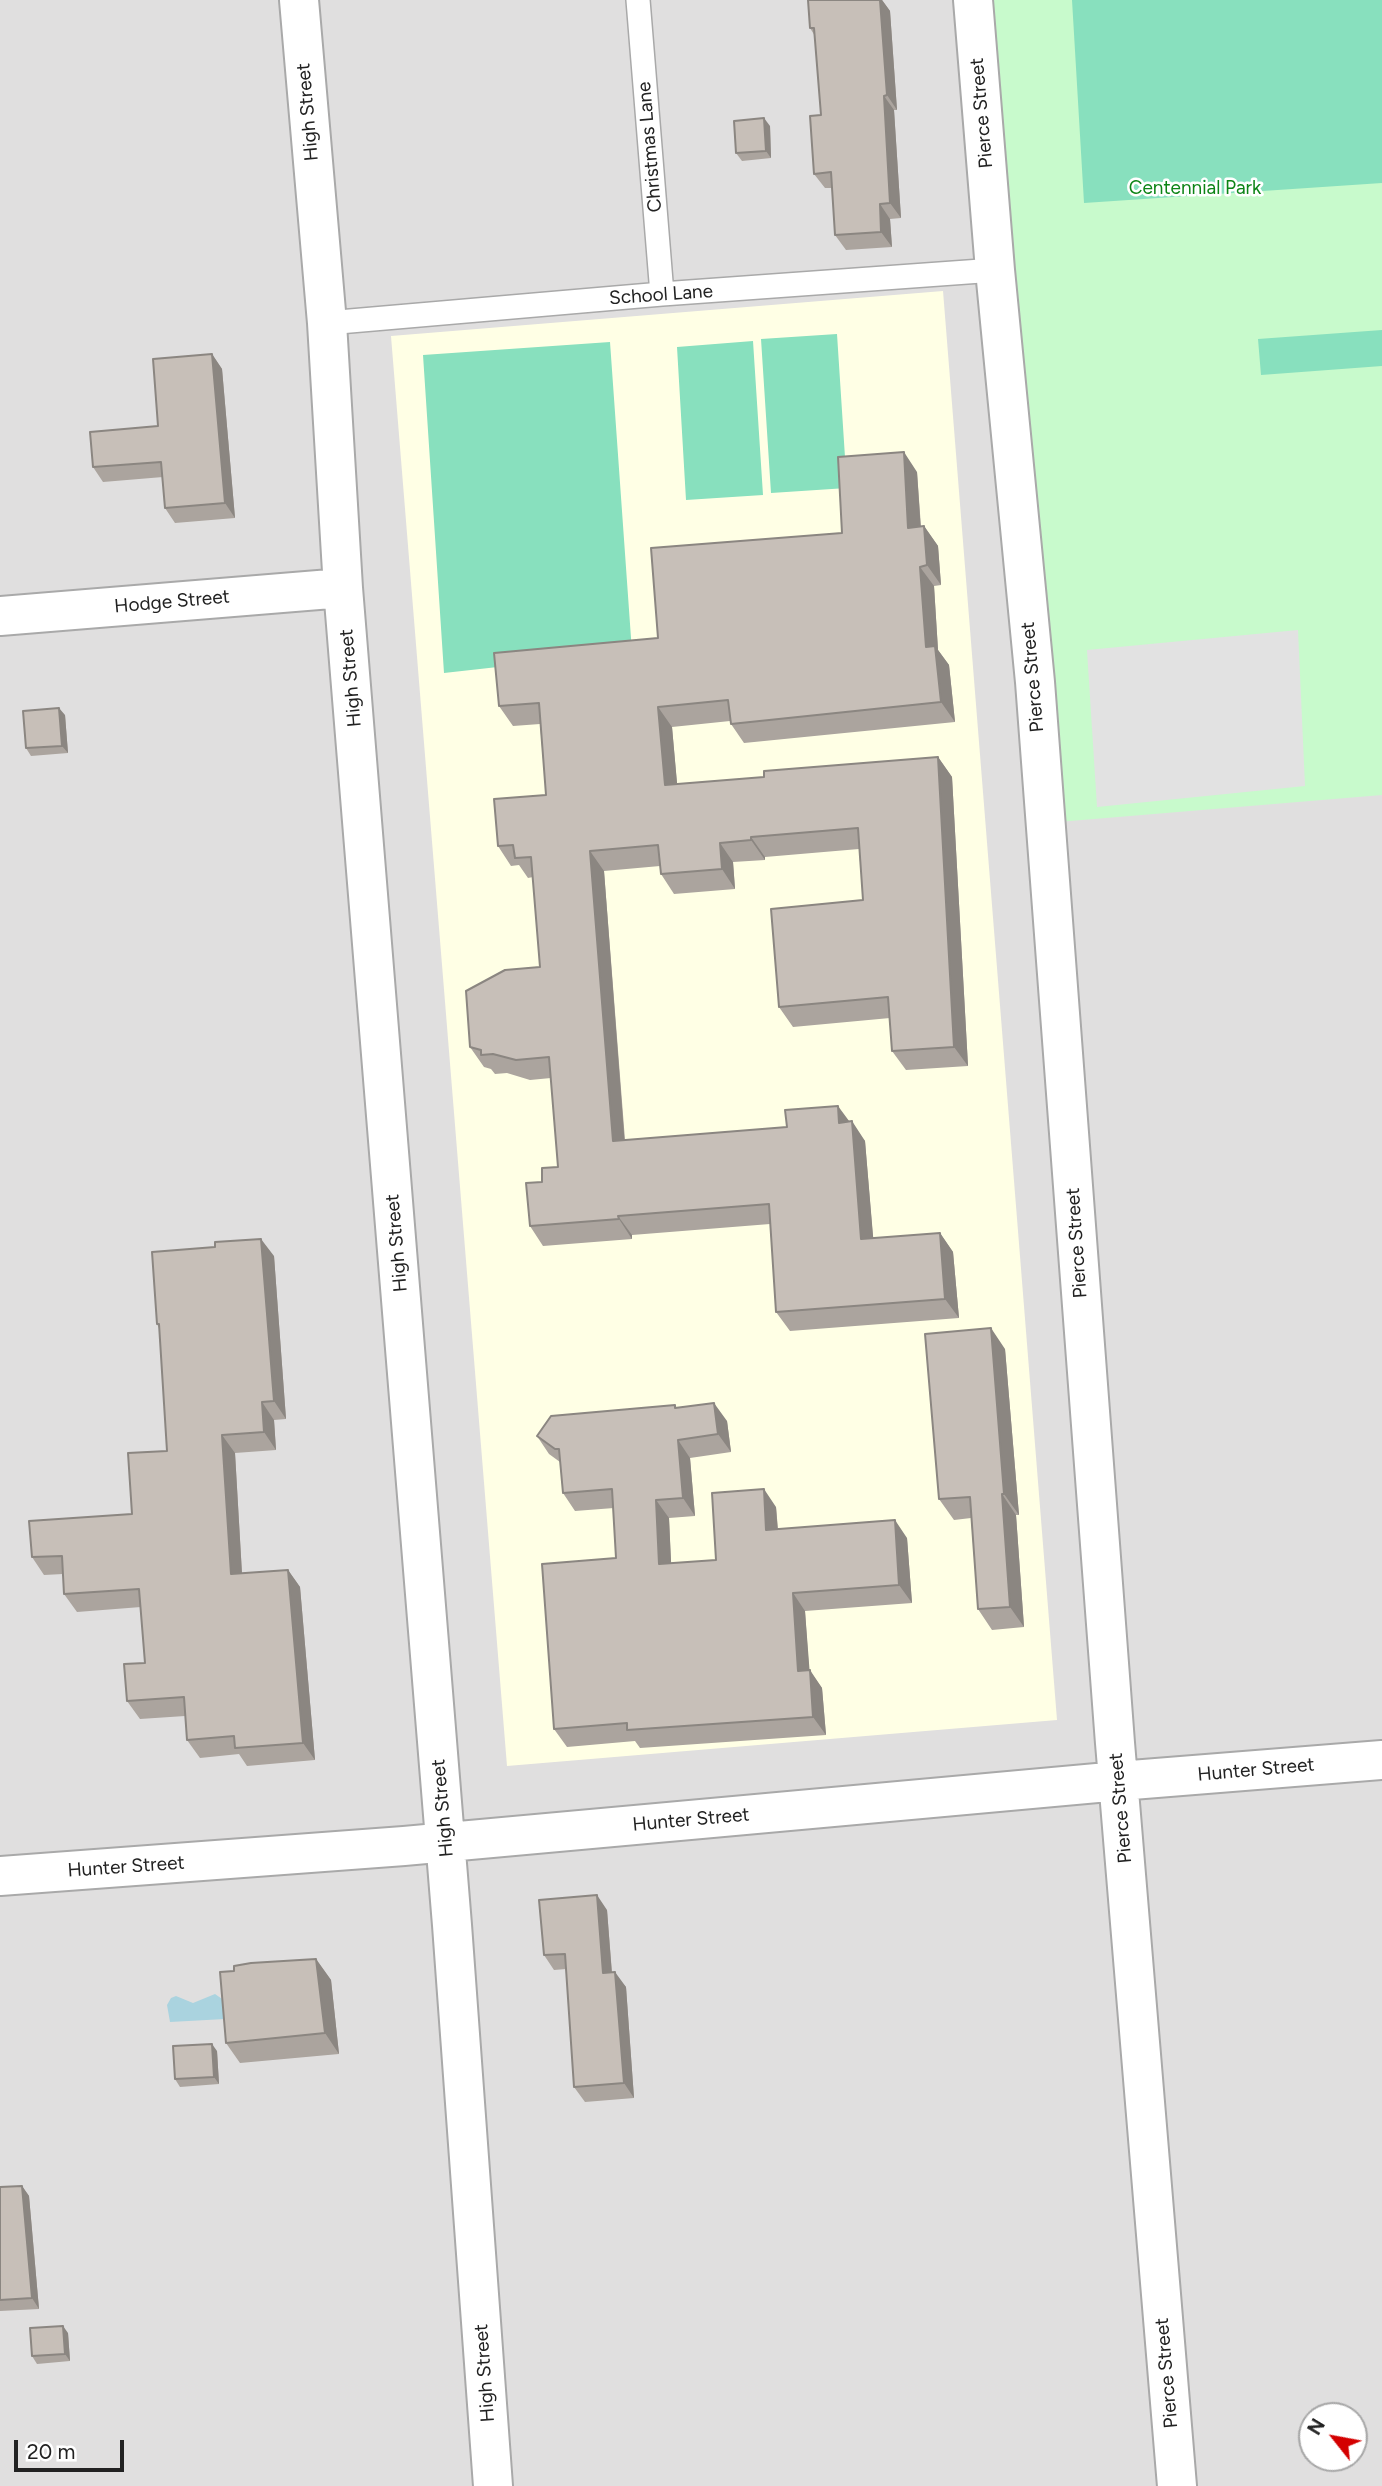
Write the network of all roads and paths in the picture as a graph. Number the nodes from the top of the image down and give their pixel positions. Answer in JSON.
{"nodes":[{"id":1,"x":299,"y":0,"type":"edge"},
{"id":2,"x":638,"y":0,"type":"edge"},
{"id":3,"x":973,"y":0,"type":"edge"},
{"id":4,"x":995,"y":270,"type":"junction"},
{"id":5,"x":662,"y":295,"type":"junction"},
{"id":6,"x":327,"y":323,"type":"junction"},
{"id":7,"x":344,"y":588,"type":"junction"},
{"id":8,"x":0,"y":616,"type":"edge"},
{"id":9,"x":1382,"y":1760,"type":"edge"},
{"id":10,"x":1119,"y":1782,"type":"junction"},
{"id":11,"x":446,"y":1843,"type":"junction"},
{"id":12,"x":0,"y":1876,"type":"edge"},
{"id":13,"x":493,"y":2486,"type":"edge"},
{"id":14,"x":1177,"y":2486,"type":"edge"}],
"edges":[{"from":1,"to":6,"type":"street","name":"High Street"},
{"from":2,"to":5,"type":"lane","name":"Christmas Lane"},
{"from":3,"to":4,"type":"street","name":"Pierce Street"},
{"from":4,"to":5,"type":"lane","name":"School Lane"},
{"from":4,"to":10,"type":"street","name":"Pierce Street"},
{"from":5,"to":6,"type":"lane","name":"School Lane"},
{"from":6,"to":7,"type":"street","name":"High Street"},
{"from":7,"to":8,"type":"street","name":"Hodge Street"},
{"from":7,"to":11,"type":"street","name":"High Street"},
{"from":9,"to":10,"type":"street","name":"Hunter Street"},
{"from":10,"to":11,"type":"street","name":"Hunter Street"},
{"from":10,"to":14,"type":"street","name":"Pierce Street"},
{"from":11,"to":12,"type":"street","name":"Hunter Street"},
{"from":11,"to":13,"type":"street","name":"High Street"}]}
